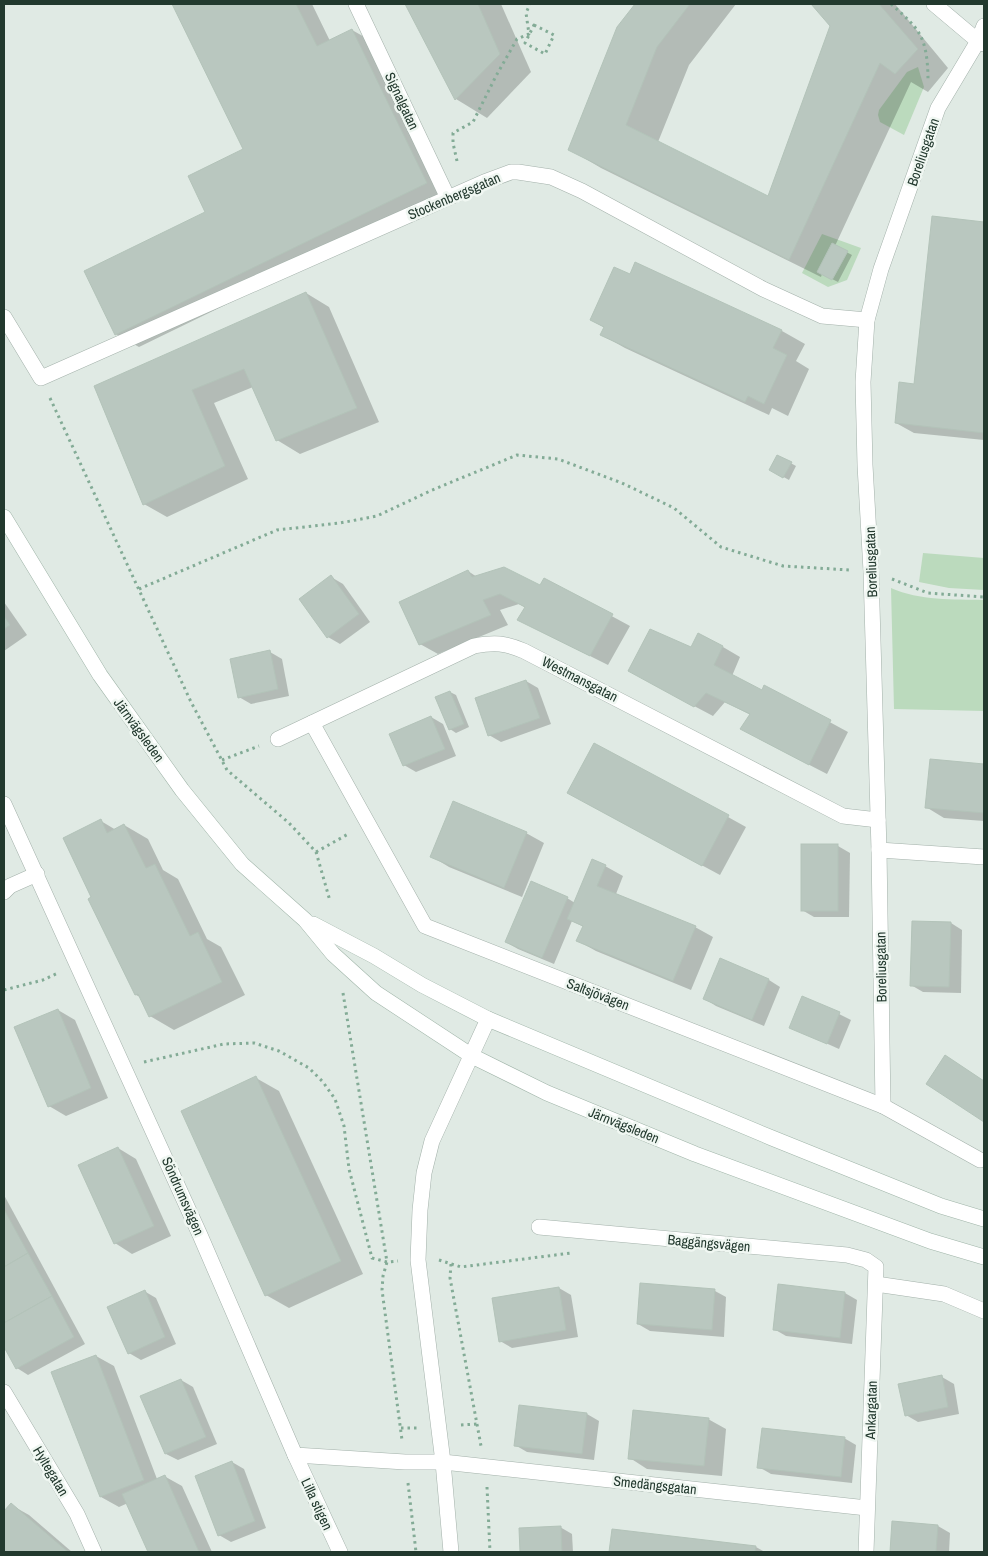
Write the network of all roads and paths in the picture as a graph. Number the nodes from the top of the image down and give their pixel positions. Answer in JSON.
{"nodes":[{"id":1,"x":356,"y":4,"type":"edge"},
{"id":2,"x":530,"y":4,"type":"edge"},
{"id":3,"x":892,"y":4,"type":"edge"},
{"id":4,"x":934,"y":4,"type":"edge"},
{"id":5,"x":984,"y":26,"type":"edge"},
{"id":6,"x":529,"y":34,"type":"junction"},
{"id":7,"x":981,"y":42,"type":"edge"},
{"id":8,"x":928,"y":87,"type":"dead end"},
{"id":9,"x":464,"y":191,"type":"junction"},
{"id":10,"x":448,"y":198,"type":"junction"},
{"id":11,"x":4,"y":317,"type":"edge"},
{"id":12,"x":866,"y":320,"type":"junction"},
{"id":13,"x":41,"y":378,"type":"junction"},
{"id":14,"x":4,"y":517,"type":"edge"},
{"id":15,"x":872,"y":571,"type":"junction"},
{"id":16,"x":139,"y":589,"type":"junction"},
{"id":17,"x":984,"y":597,"type":"edge"},
{"id":18,"x":312,"y":723,"type":"junction"},
{"id":19,"x":278,"y":739,"type":"joint"},
{"id":20,"x":222,"y":760,"type":"junction"},
{"id":21,"x":4,"y":804,"type":"edge"},
{"id":22,"x":878,"y":820,"type":"junction"},
{"id":23,"x":368,"y":823,"type":"junction"},
{"id":24,"x":879,"y":850,"type":"junction"},
{"id":25,"x":316,"y":852,"type":"junction"},
{"id":26,"x":984,"y":857,"type":"edge"},
{"id":27,"x":37,"y":874,"type":"junction"},
{"id":28,"x":4,"y":892,"type":"edge"},
{"id":29,"x":330,"y":901,"type":"dead end"},
{"id":30,"x":305,"y":920,"type":"junction"},
{"id":31,"x":62,"y":971,"type":"dead end"},
{"id":32,"x":4,"y":990,"type":"edge"},
{"id":33,"x":343,"y":993,"type":"dead end"},
{"id":34,"x":488,"y":1019,"type":"junction"},
{"id":35,"x":472,"y":1056,"type":"junction"},
{"id":36,"x":125,"y":1068,"type":"junction"},
{"id":37,"x":883,"y":1106,"type":"junction"},
{"id":38,"x":980,"y":1160,"type":"dead end"},
{"id":39,"x":984,"y":1219,"type":"edge"},
{"id":40,"x":539,"y":1227,"type":"dead end"},
{"id":41,"x":544,"y":1256,"type":"dead end"},
{"id":42,"x":984,"y":1257,"type":"edge"},
{"id":43,"x":418,"y":1260,"type":"junction"},
{"id":44,"x":388,"y":1262,"type":"junction"},
{"id":45,"x":451,"y":1264,"type":"junction"},
{"id":46,"x":876,"y":1267,"type":"joint"},
{"id":47,"x":876,"y":1284,"type":"junction"},
{"id":48,"x":984,"y":1311,"type":"edge"},
{"id":49,"x":4,"y":1392,"type":"edge"},
{"id":50,"x":477,"y":1424,"type":"junction"},
{"id":51,"x":455,"y":1425,"type":"dead end"},
{"id":52,"x":401,"y":1428,"type":"junction"},
{"id":53,"x":420,"y":1428,"type":"dead end"},
{"id":54,"x":482,"y":1450,"type":"dead end"},
{"id":55,"x":294,"y":1455,"type":"junction"},
{"id":56,"x":405,"y":1462,"type":"junction"},
{"id":57,"x":443,"y":1462,"type":"junction"},
{"id":58,"x":487,"y":1484,"type":"dead end"},
{"id":59,"x":867,"y":1508,"type":"junction"},
{"id":60,"x":94,"y":1552,"type":"edge"},
{"id":61,"x":340,"y":1552,"type":"edge"},
{"id":62,"x":416,"y":1552,"type":"edge"},
{"id":63,"x":451,"y":1552,"type":"edge"},
{"id":64,"x":490,"y":1552,"type":"edge"},
{"id":65,"x":866,"y":1552,"type":"edge"}],
"edges":[{"from":1,"to":10,"type":"street","name":"Signalgatan"},
{"from":2,"to":6,"type":"path"},
{"from":3,"to":8,"type":"path"},
{"from":4,"to":7,"type":"street"},
{"from":5,"to":7,"type":"street","name":"Boreliusgatan"},
{"from":6,"to":6,"type":"path"},
{"from":6,"to":9,"type":"path"},
{"from":7,"to":12,"type":"street","name":"Boreliusgatan"},
{"from":9,"to":10,"type":"street","name":"Stockenbergsgatan"},
{"from":9,"to":12,"type":"street","name":"Stockenbergsgatan"},
{"from":10,"to":13,"type":"street","name":"Stockenbergsgatan"},
{"from":11,"to":13,"type":"street"},
{"from":12,"to":15,"type":"street","name":"Boreliusgatan"},
{"from":13,"to":16,"type":"path"},
{"from":14,"to":30,"type":"street","name":"Järnvägsleden"},
{"from":15,"to":16,"type":"path"},
{"from":15,"to":17,"type":"path"},
{"from":15,"to":22,"type":"street","name":"Boreliusgatan"},
{"from":16,"to":20,"type":"path"},
{"from":18,"to":19,"type":"street","name":"Westmansgatan"},
{"from":18,"to":22,"type":"street","name":"Westmansgatan"},
{"from":18,"to":23,"type":"street","name":"Saltsjövägen"},
{"from":19,"to":20,"type":"path"},
{"from":20,"to":25,"type":"path"},
{"from":21,"to":27,"type":"street","name":"Söndrumsvägen"},
{"from":22,"to":24,"type":"street","name":"Boreliusgatan"},
{"from":23,"to":25,"type":"path"},
{"from":23,"to":37,"type":"street","name":"Saltsjövägen"},
{"from":24,"to":26,"type":"street"},
{"from":24,"to":37,"type":"street","name":"Boreliusgatan"},
{"from":25,"to":29,"type":"path"},
{"from":27,"to":28,"type":"street"},
{"from":27,"to":36,"type":"street","name":"Söndrumsvägen"},
{"from":30,"to":34,"type":"street","name":"Järnvägsleden"},
{"from":30,"to":35,"type":"street","name":"Järnvägsleden"},
{"from":31,"to":32,"type":"path"},
{"from":33,"to":44,"type":"path"},
{"from":34,"to":35,"type":"street"},
{"from":34,"to":39,"type":"street","name":"Järnvägsleden"},
{"from":35,"to":42,"type":"street","name":"Järnvägsleden"},
{"from":35,"to":43,"type":"street"},
{"from":36,"to":44,"type":"path"},
{"from":36,"to":55,"type":"street","name":"Söndrumsvägen"},
{"from":37,"to":38,"type":"street","name":"Saltsjövägen"},
{"from":40,"to":46,"type":"street","name":"Baggängsvägen"},
{"from":41,"to":45,"type":"path"},
{"from":43,"to":44,"type":"path"},
{"from":43,"to":45,"type":"path"},
{"from":43,"to":57,"type":"street"},
{"from":44,"to":52,"type":"path"},
{"from":45,"to":50,"type":"path"},
{"from":46,"to":47,"type":"street","name":"Ankargatan"},
{"from":47,"to":48,"type":"street"},
{"from":47,"to":59,"type":"street","name":"Ankargatan"},
{"from":49,"to":60,"type":"street","name":"Hyltegatan"},
{"from":50,"to":51,"type":"path"},
{"from":50,"to":54,"type":"path"},
{"from":52,"to":53,"type":"path"},
{"from":52,"to":56,"type":"path"},
{"from":55,"to":56,"type":"street"},
{"from":55,"to":61,"type":"street","name":"Lilla stigen"},
{"from":56,"to":57,"type":"street"},
{"from":56,"to":62,"type":"path"},
{"from":57,"to":59,"type":"street","name":"Smedängsgatan"},
{"from":57,"to":63,"type":"street"},
{"from":58,"to":64,"type":"path"},
{"from":59,"to":65,"type":"street","name":"Ankargatan"}]}
